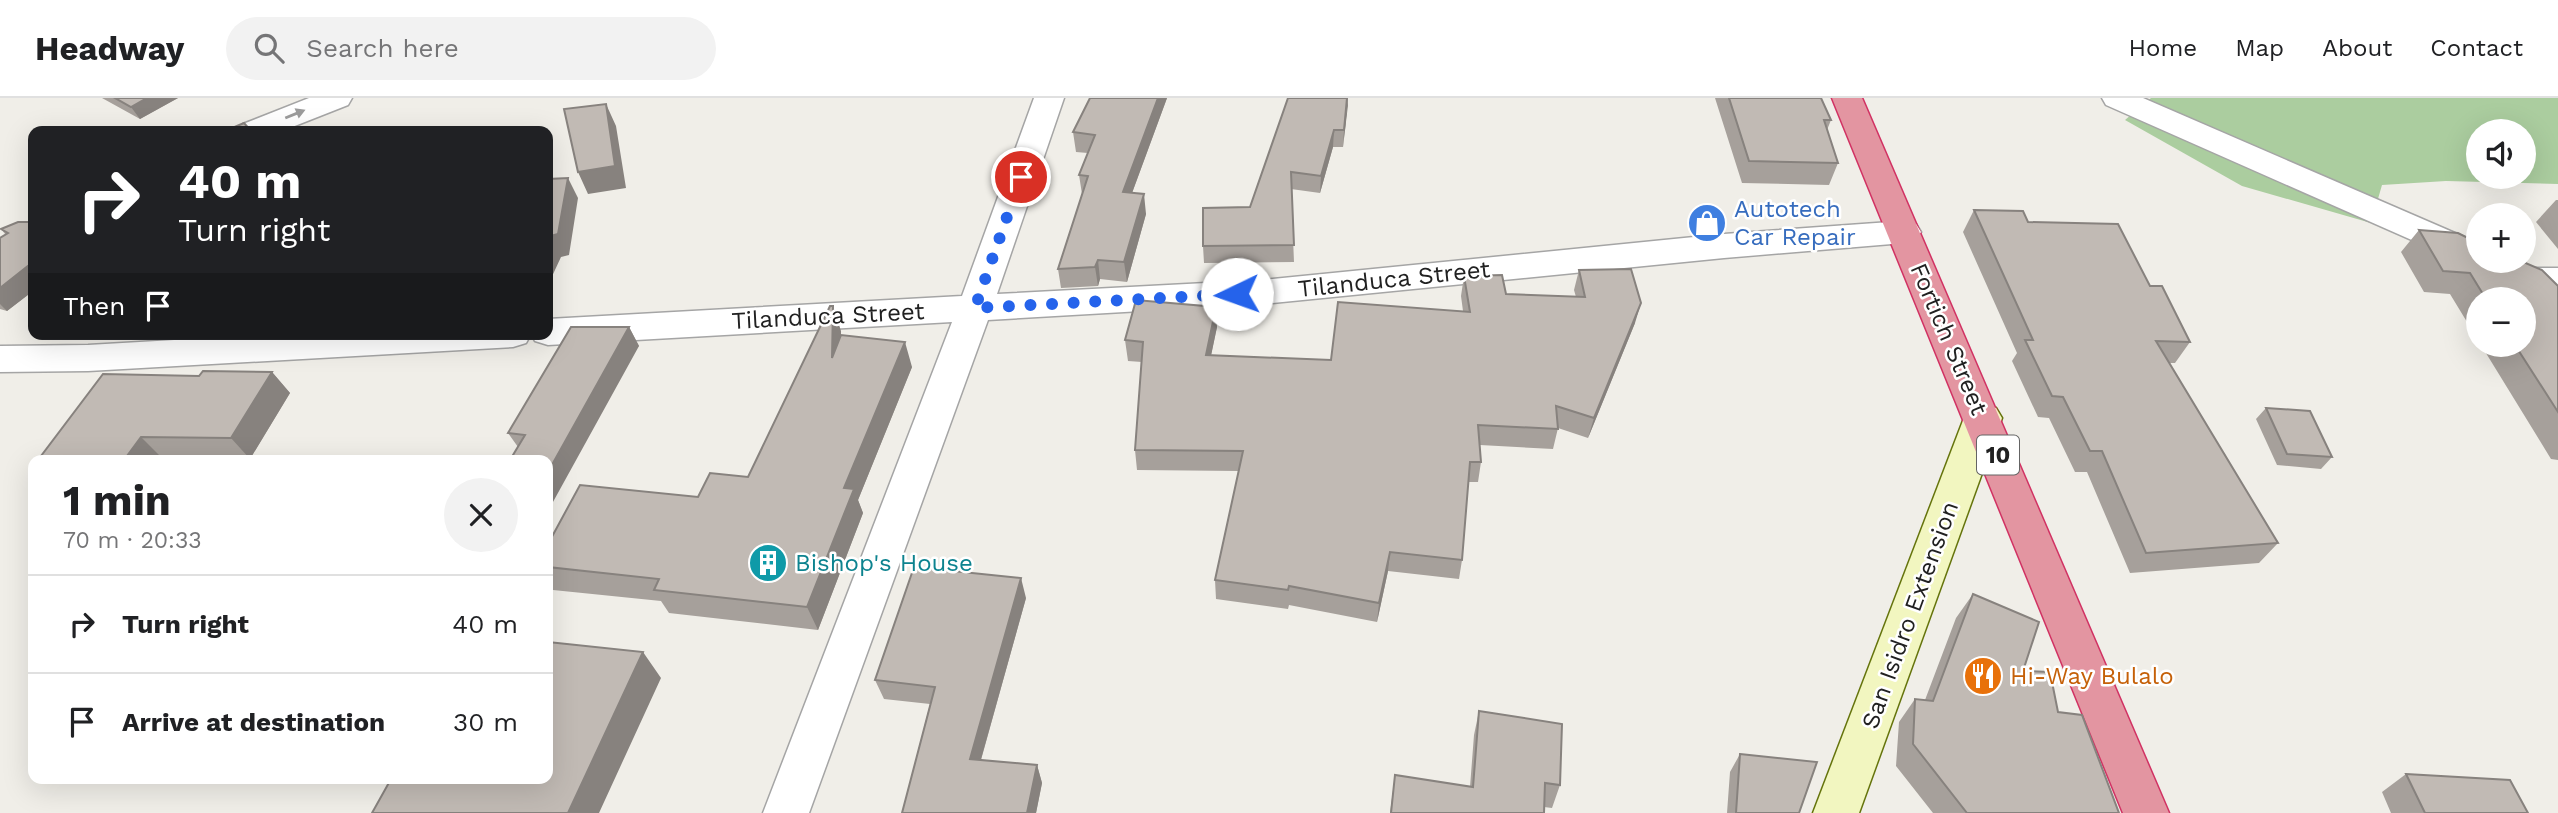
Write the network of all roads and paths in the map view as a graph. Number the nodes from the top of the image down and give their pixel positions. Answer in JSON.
{"nodes":[{"id":1,"x":337,"y":98,"type":"edge"},
{"id":2,"x":1049,"y":98,"type":"edge"},
{"id":3,"x":1847,"y":98,"type":"edge"},
{"id":4,"x":2117,"y":98,"type":"edge"},
{"id":5,"x":267,"y":126,"type":"edge"},
{"id":6,"x":1904,"y":232,"type":"junction"},
{"id":7,"x":2466,"y":251,"type":"edge"},
{"id":8,"x":2517,"y":273,"type":"edge"},
{"id":9,"x":2550,"y":288,"type":"edge"},
{"id":10,"x":975,"y":308,"type":"junction"},
{"id":11,"x":553,"y":332,"type":"edge"},
{"id":12,"x":407,"y":340,"type":"edge"},
{"id":13,"x":0,"y":359,"type":"edge"},
{"id":14,"x":1983,"y":418,"type":"junction"},
{"id":15,"x":786,"y":813,"type":"edge"},
{"id":16,"x":1836,"y":813,"type":"edge"},
{"id":17,"x":2146,"y":813,"type":"edge"}],
"edges":[{"from":5,"to":1,"type":"street","one_way":true},
{"from":2,"to":10,"type":"street"},
{"from":3,"to":6,"type":"highway","name":"Fortich Street","number":"10"},
{"from":4,"to":7,"type":"street"},
{"from":6,"to":10,"type":"street","name":"Tilanduca Street"},
{"from":6,"to":14,"type":"highway","name":"Fortich Street","number":"10"},
{"from":8,"to":9,"type":"street"},
{"from":10,"to":11,"type":"street","name":"Tilanduca Street"},
{"from":10,"to":15,"type":"street"},
{"from":12,"to":13,"type":"street"},
{"from":14,"to":16,"type":"street","name":"San Isidro Extension"},
{"from":14,"to":17,"type":"highway","name":"Fortich Street","number":"10"}]}
